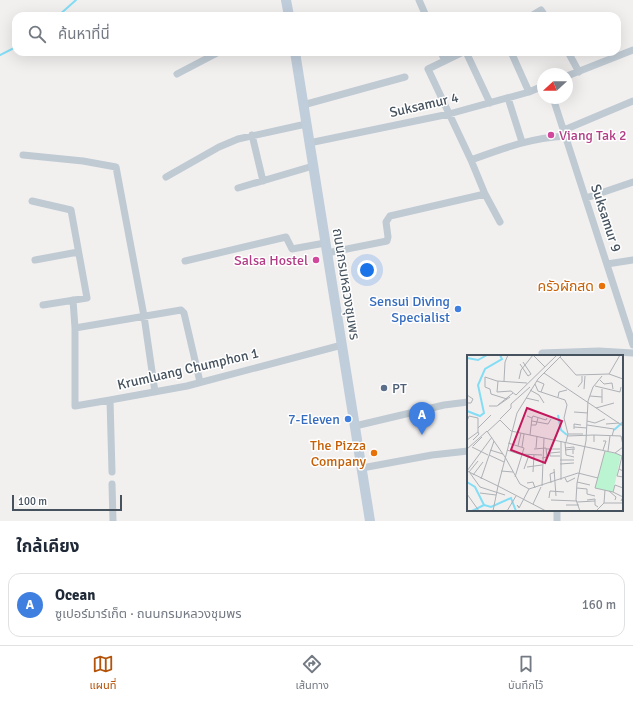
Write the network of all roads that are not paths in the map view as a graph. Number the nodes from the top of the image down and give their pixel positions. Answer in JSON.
{"nodes":[{"id":1,"x":286,"y":0,"type":"edge"},
{"id":2,"x":419,"y":0,"type":"edge"},
{"id":3,"x":288,"y":12,"type":"edge"},
{"id":4,"x":424,"y":12,"type":"edge"},
{"id":5,"x":633,"y":50,"type":"edge"},
{"id":6,"x":621,"y":55,"type":"edge"},
{"id":7,"x":211,"y":56,"type":"edge"},
{"id":8,"x":296,"y":56,"type":"edge"},
{"id":9,"x":443,"y":56,"type":"edge"},
{"id":10,"x":456,"y":56,"type":"edge"},
{"id":11,"x":467,"y":56,"type":"edge"},
{"id":12,"x":513,"y":56,"type":"edge"},
{"id":13,"x":570,"y":56,"type":"edge"},
{"id":14,"x":618,"y":56,"type":"edge"},
{"id":15,"x":445,"y":61,"type":"junction"},
{"id":16,"x":579,"y":72,"type":"junction"},
{"id":17,"x":177,"y":74,"type":"dead end"},
{"id":18,"x":573,"y":74,"type":"edge"},
{"id":19,"x":405,"y":77,"type":"dead end"},
{"id":20,"x":537,"y":89,"type":"edge"},
{"id":21,"x":529,"y":92,"type":"junction"},
{"id":22,"x":508,"y":98,"type":"junction"},
{"id":23,"x":633,"y":102,"type":"edge"},
{"id":24,"x":490,"y":103,"type":"junction"},
{"id":25,"x":555,"y":104,"type":"edge"},
{"id":26,"x":303,"y":106,"type":"junction"},
{"id":27,"x":450,"y":114,"type":"junction"},
{"id":28,"x":306,"y":124,"type":"junction"},
{"id":29,"x":564,"y":133,"type":"junction"},
{"id":30,"x":252,"y":135,"type":"junction"},
{"id":31,"x":522,"y":142,"type":"junction"},
{"id":32,"x":309,"y":143,"type":"junction"},
{"id":33,"x":23,"y":155,"type":"dead end"},
{"id":34,"x":471,"y":160,"type":"junction"},
{"id":35,"x":313,"y":166,"type":"junction"},
{"id":36,"x":166,"y":178,"type":"dead end"},
{"id":37,"x":263,"y":181,"type":"junction"},
{"id":38,"x":633,"y":182,"type":"edge"},
{"id":39,"x":238,"y":188,"type":"dead end"},
{"id":40,"x":485,"y":194,"type":"junction"},
{"id":41,"x":586,"y":198,"type":"junction"},
{"id":42,"x":32,"y":201,"type":"dead end"},
{"id":43,"x":500,"y":222,"type":"dead end"},
{"id":44,"x":326,"y":248,"type":"junction"},
{"id":45,"x":78,"y":252,"type":"junction"},
{"id":46,"x":35,"y":260,"type":"dead end"},
{"id":47,"x":633,"y":260,"type":"edge"},
{"id":48,"x":185,"y":261,"type":"dead end"},
{"id":49,"x":607,"y":264,"type":"junction"},
{"id":50,"x":73,"y":300,"type":"junction"},
{"id":51,"x":43,"y":305,"type":"dead end"},
{"id":52,"x":144,"y":316,"type":"junction"},
{"id":53,"x":75,"y":328,"type":"junction"},
{"id":54,"x":342,"y":345,"type":"junction"},
{"id":55,"x":633,"y":345,"type":"edge"},
{"id":56,"x":633,"y":353,"type":"edge"},
{"id":57,"x":542,"y":355,"type":"edge"},
{"id":58,"x":200,"y":382,"type":"junction"},
{"id":59,"x":155,"y":392,"type":"junction"},
{"id":60,"x":110,"y":400,"type":"junction"},
{"id":61,"x":467,"y":402,"type":"edge"},
{"id":62,"x":355,"y":426,"type":"junction"},
{"id":63,"x":467,"y":451,"type":"edge"},
{"id":64,"x":362,"y":468,"type":"junction"},
{"id":65,"x":112,"y":472,"type":"dead end"},
{"id":66,"x":112,"y":484,"type":"dead end"},
{"id":67,"x":113,"y":521,"type":"edge"},
{"id":68,"x":370,"y":521,"type":"edge"}],
"edges":[{"from":1,"to":3,"type":"street"},
{"from":2,"to":4,"type":"street"},
{"from":5,"to":6,"type":"street"},
{"from":7,"to":17,"type":"street"},
{"from":8,"to":26,"type":"street","name":"ถนนกรมหลวงชุมพร"},
{"from":9,"to":15,"type":"street"},
{"from":10,"to":15,"type":"street"},
{"from":11,"to":24,"type":"street"},
{"from":12,"to":21,"type":"street"},
{"from":13,"to":16,"type":"street"},
{"from":14,"to":16,"type":"street"},
{"from":15,"to":27,"type":"street"},
{"from":16,"to":18,"type":"street"},
{"from":19,"to":26,"type":"street"},
{"from":20,"to":21,"type":"street","name":"Suksamur 4"},
{"from":21,"to":22,"type":"street","name":"Suksamur 4"},
{"from":22,"to":24,"type":"street","name":"Suksamur 4"},
{"from":22,"to":31,"type":"street"},
{"from":23,"to":29,"type":"street"},
{"from":24,"to":27,"type":"street","name":"Suksamur 4"},
{"from":25,"to":29,"type":"street","name":"Suksamur 9"},
{"from":26,"to":28,"type":"street","name":"ถนนกรมหลวงชุมพร"},
{"from":27,"to":32,"type":"street","name":"Suksamur 4"},
{"from":27,"to":34,"type":"street"},
{"from":28,"to":30,"type":"street"},
{"from":28,"to":32,"type":"street","name":"ถนนกรมหลวงชุมพร"},
{"from":29,"to":31,"type":"street"},
{"from":29,"to":41,"type":"street","name":"Suksamur 9"},
{"from":30,"to":36,"type":"street"},
{"from":30,"to":37,"type":"street"},
{"from":31,"to":34,"type":"street"},
{"from":32,"to":35,"type":"street","name":"ถนนกรมหลวงชุมพร"},
{"from":33,"to":52,"type":"street"},
{"from":34,"to":40,"type":"street"},
{"from":35,"to":37,"type":"street"},
{"from":35,"to":44,"type":"street","name":"ถนนกรมหลวงชุมพร"},
{"from":37,"to":39,"type":"street"},
{"from":38,"to":41,"type":"street"},
{"from":40,"to":43,"type":"street"},
{"from":40,"to":44,"type":"street"},
{"from":41,"to":49,"type":"street","name":"Suksamur 9"},
{"from":42,"to":45,"type":"street"},
{"from":44,"to":48,"type":"street"},
{"from":44,"to":54,"type":"street","name":"ถนนกรมหลวงชุมพร"},
{"from":45,"to":46,"type":"street"},
{"from":45,"to":50,"type":"street"},
{"from":47,"to":49,"type":"street"},
{"from":49,"to":55,"type":"street","name":"Suksamur 9"},
{"from":50,"to":51,"type":"street"},
{"from":50,"to":53,"type":"street"},
{"from":52,"to":53,"type":"street"},
{"from":52,"to":58,"type":"street"},
{"from":52,"to":59,"type":"street"},
{"from":53,"to":60,"type":"street"},
{"from":54,"to":58,"type":"street","name":"Krumluang Chumphon 1"},
{"from":54,"to":62,"type":"street","name":"ถนนกรมหลวงชุมพร"},
{"from":56,"to":57,"type":"street"},
{"from":58,"to":59,"type":"street","name":"Krumluang Chumphon 1"},
{"from":59,"to":60,"type":"street","name":"Krumluang Chumphon 1"},
{"from":60,"to":65,"type":"street","name":"Krumluang Chumphon 1"},
{"from":61,"to":62,"type":"street"},
{"from":62,"to":64,"type":"street","name":"ถนนกรมหลวงชุมพร"},
{"from":63,"to":64,"type":"street"},
{"from":64,"to":68,"type":"street","name":"ถนนกรมหลวงชุมพร"},
{"from":66,"to":67,"type":"street"}]}
